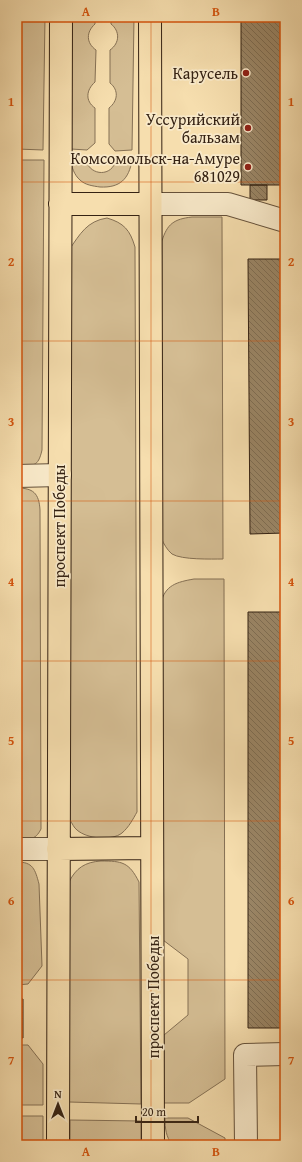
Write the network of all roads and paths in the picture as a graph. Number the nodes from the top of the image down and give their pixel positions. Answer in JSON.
{"nodes":[{"id":1,"x":61,"y":17,"type":"edge"},
{"id":2,"x":150,"y":17,"type":"edge"},
{"id":3,"x":60,"y":204,"type":"junction"},
{"id":4,"x":150,"y":204,"type":"junction"},
{"id":5,"x":285,"y":222,"type":"edge"},
{"id":6,"x":60,"y":475,"type":"junction"},
{"id":7,"x":17,"y":476,"type":"edge"},
{"id":8,"x":58,"y":848,"type":"junction"},
{"id":9,"x":152,"y":848,"type":"junction"},
{"id":10,"x":17,"y":849,"type":"edge"},
{"id":11,"x":285,"y":1054,"type":"edge"},
{"id":12,"x":155,"y":1140,"type":"edge"},
{"id":13,"x":58,"y":1145,"type":"edge"},
{"id":14,"x":246,"y":1145,"type":"edge"}],
"edges":[{"from":1,"to":3,"type":"main road","name":"проспект Победы"},
{"from":2,"to":4,"type":"main road","name":"проспект Победы"},
{"from":3,"to":4,"type":"main road"},
{"from":3,"to":6,"type":"main road","name":"проспект Победы"},
{"from":4,"to":5,"type":"lane"},
{"from":4,"to":9,"type":"main road","name":"проспект Победы"},
{"from":6,"to":7,"type":"lane"},
{"from":6,"to":8,"type":"main road","name":"проспект Победы"},
{"from":8,"to":9,"type":"main road"},
{"from":8,"to":10,"type":"lane"},
{"from":8,"to":13,"type":"main road","name":"проспект Победы"},
{"from":9,"to":12,"type":"main road","name":"проспект Победы"},
{"from":11,"to":14,"type":"lane"}]}
